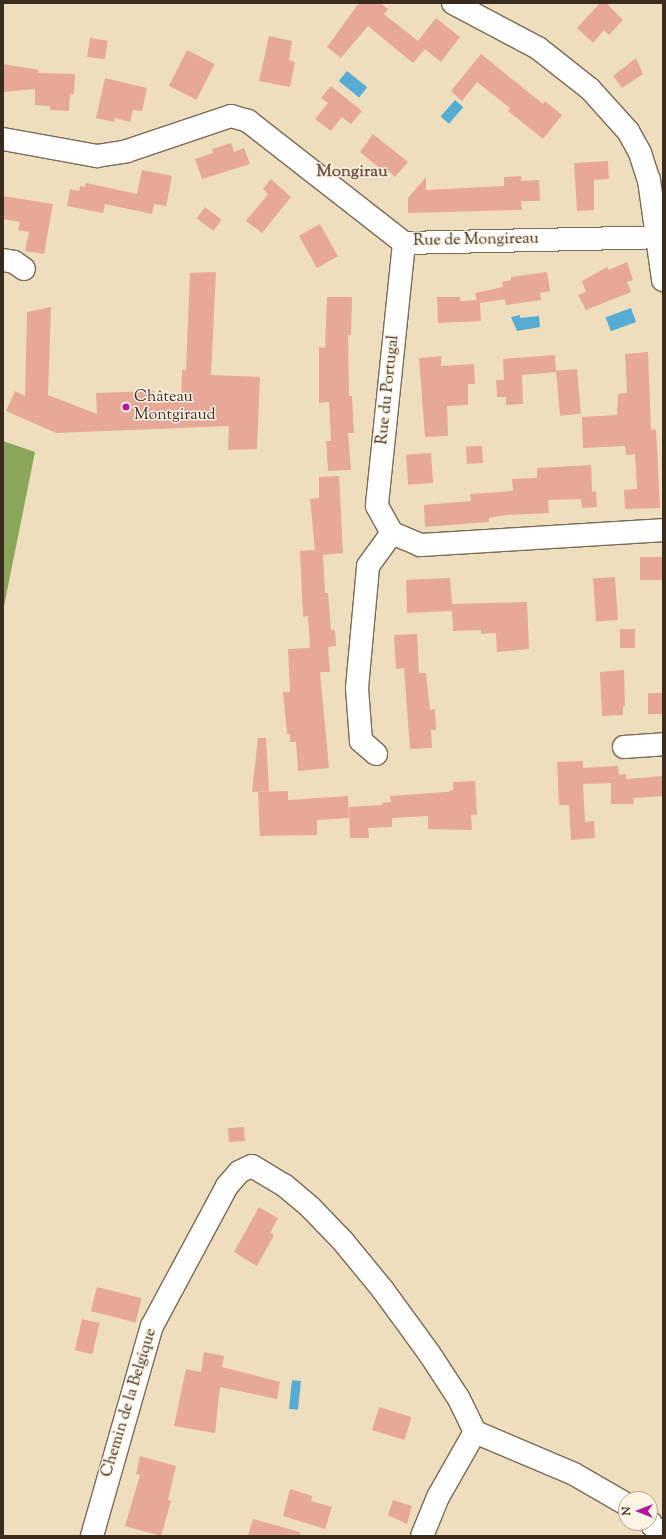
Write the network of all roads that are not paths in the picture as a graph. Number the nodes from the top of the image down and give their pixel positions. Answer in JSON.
{"nodes":[{"id":1,"x":453,"y":3,"type":"edge"},
{"id":2,"x":3,"y":139,"type":"edge"},
{"id":3,"x":660,"y":237,"type":"edge"},
{"id":4,"x":404,"y":243,"type":"junction"},
{"id":5,"x":3,"y":260,"type":"edge"},
{"id":6,"x":24,"y":269,"type":"dead end"},
{"id":7,"x":663,"y":280,"type":"edge"},
{"id":8,"x":663,"y":530,"type":"edge"},
{"id":9,"x":392,"y":533,"type":"junction"},
{"id":10,"x":663,"y":744,"type":"edge"},
{"id":11,"x":624,"y":747,"type":"dead end"},
{"id":12,"x":376,"y":754,"type":"dead end"},
{"id":13,"x":475,"y":1432,"type":"junction"},
{"id":14,"x":618,"y":1499,"type":"edge"},
{"id":15,"x":92,"y":1536,"type":"edge"},
{"id":16,"x":422,"y":1536,"type":"edge"}],
"edges":[{"from":1,"to":3,"type":"street"},
{"from":2,"to":4,"type":"street","name":"Rue de Mongireau"},
{"from":3,"to":4,"type":"street","name":"Rue de Mongireau"},
{"from":3,"to":7,"type":"street"},
{"from":4,"to":9,"type":"street","name":"Rue du Portugal"},
{"from":5,"to":6,"type":"street"},
{"from":8,"to":9,"type":"street"},
{"from":9,"to":12,"type":"street"},
{"from":10,"to":11,"type":"street"},
{"from":13,"to":14,"type":"street"},
{"from":13,"to":15,"type":"street","name":"Chemin de la Belgique"},
{"from":13,"to":16,"type":"street"}]}
